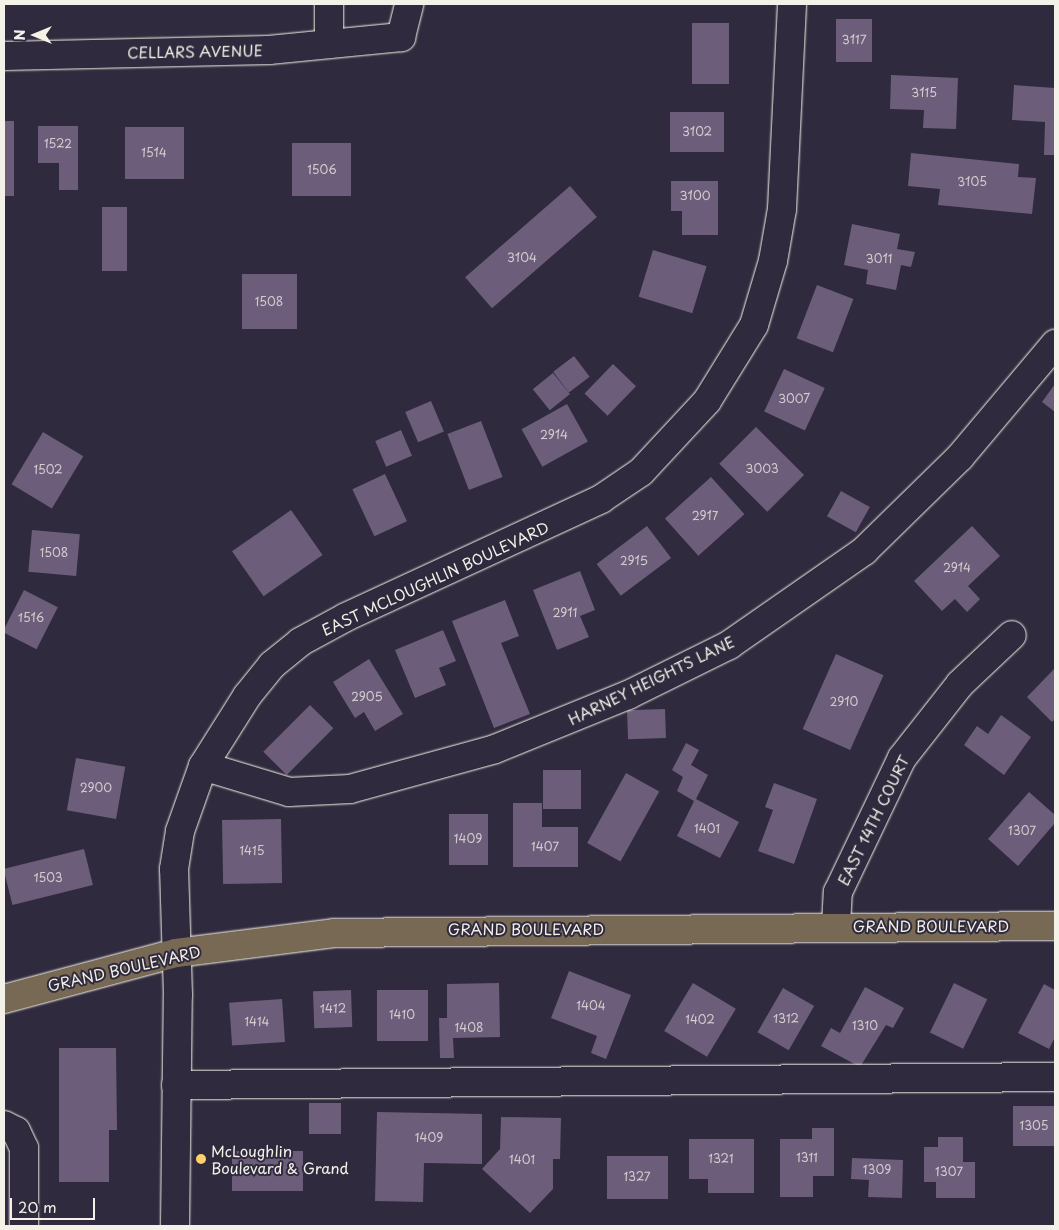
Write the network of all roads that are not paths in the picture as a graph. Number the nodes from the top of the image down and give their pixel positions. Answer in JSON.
{"nodes":[{"id":1,"x":329,"y":4,"type":"edge"},
{"id":2,"x":409,"y":4,"type":"edge"},
{"id":3,"x":792,"y":4,"type":"edge"},
{"id":4,"x":329,"y":44,"type":"junction"},
{"id":5,"x":4,"y":56,"type":"edge"},
{"id":6,"x":1055,"y":344,"type":"edge"},
{"id":7,"x":1012,"y":635,"type":"dead end"},
{"id":8,"x":203,"y":766,"type":"junction"},
{"id":9,"x":836,"y":926,"type":"junction"},
{"id":10,"x":1055,"y":926,"type":"edge"},
{"id":11,"x":176,"y":953,"type":"junction"},
{"id":12,"x":4,"y":999,"type":"edge"},
{"id":13,"x":1055,"y":1077,"type":"edge"},
{"id":14,"x":176,"y":1085,"type":"junction"},
{"id":15,"x":4,"y":1125,"type":"edge"},
{"id":16,"x":24,"y":1226,"type":"edge"},
{"id":17,"x":175,"y":1226,"type":"edge"}],
"edges":[{"from":1,"to":4,"type":"street"},
{"from":2,"to":4,"type":"street","name":"CELLARS AVENUE"},
{"from":3,"to":8,"type":"street","name":"EAST MCLOUGHLIN BOULEVARD"},
{"from":4,"to":5,"type":"street","name":"CELLARS AVENUE"},
{"from":6,"to":8,"type":"street","name":"HARNEY HEIGHTS LANE"},
{"from":7,"to":9,"type":"street","name":"EAST 14TH COURT"},
{"from":8,"to":11,"type":"street","name":"EAST MCLOUGHLIN BOULEVARD"},
{"from":9,"to":10,"type":"main road","name":"GRAND BOULEVARD"},
{"from":9,"to":11,"type":"main road","name":"GRAND BOULEVARD"},
{"from":11,"to":12,"type":"main road","name":"GRAND BOULEVARD"},
{"from":11,"to":14,"type":"street","name":"EAST MCLOUGHLIN BOULEVARD"},
{"from":13,"to":14,"type":"street"},
{"from":14,"to":17,"type":"street","name":"EAST MCLOUGHLIN BOULEVARD"},
{"from":15,"to":16,"type":"street"}]}
